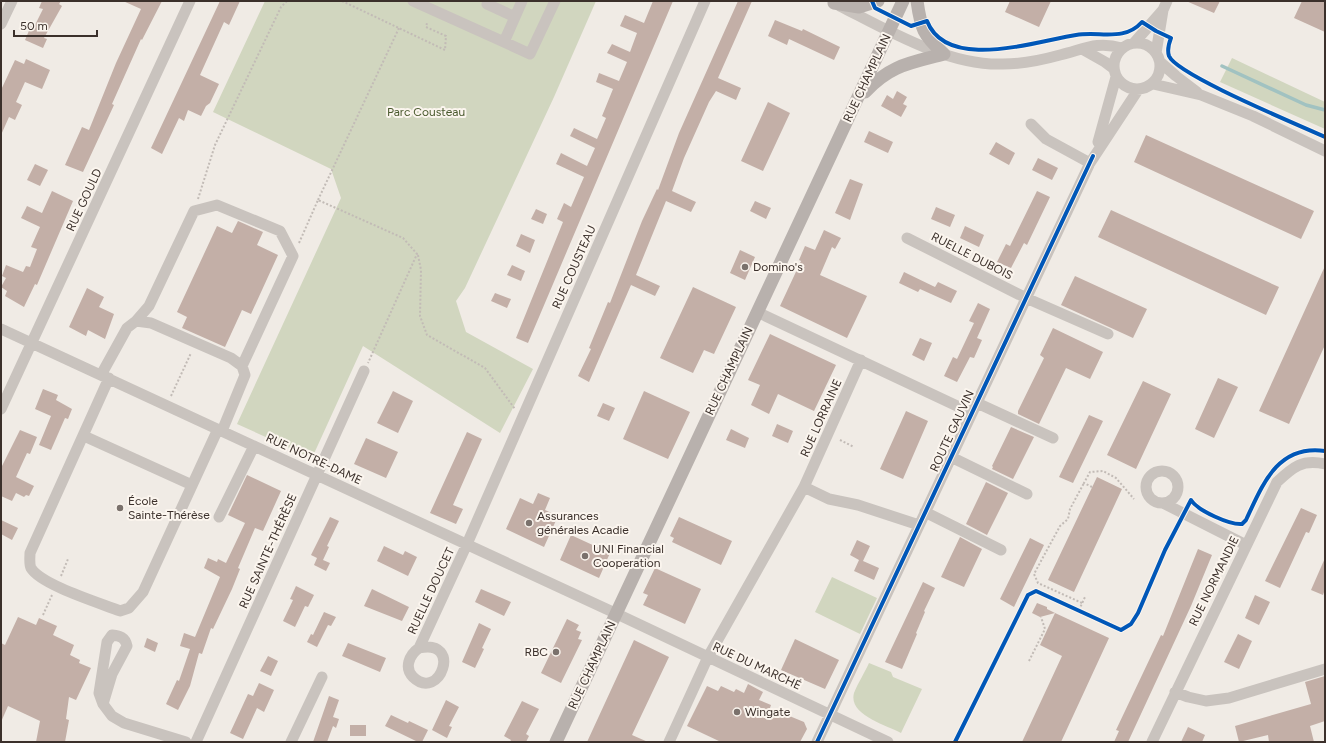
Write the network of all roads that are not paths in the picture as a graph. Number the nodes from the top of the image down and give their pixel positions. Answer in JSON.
{"nodes":[{"id":1,"x":12,"y":1,"type":"edge"},
{"id":2,"x":190,"y":1,"type":"edge"},
{"id":3,"x":413,"y":1,"type":"edge"},
{"id":4,"x":522,"y":1,"type":"edge"},
{"id":5,"x":554,"y":1,"type":"edge"},
{"id":6,"x":705,"y":1,"type":"edge"},
{"id":7,"x":878,"y":1,"type":"edge"},
{"id":8,"x":903,"y":1,"type":"edge"},
{"id":9,"x":917,"y":1,"type":"edge"},
{"id":10,"x":485,"y":2,"type":"edge"},
{"id":11,"x":832,"y":2,"type":"edge"},
{"id":12,"x":1165,"y":6,"type":"edge"},
{"id":13,"x":515,"y":17,"type":"junction"},
{"id":14,"x":1,"y":24,"type":"edge"},
{"id":15,"x":889,"y":31,"type":"junction"},
{"id":16,"x":504,"y":42,"type":"junction"},
{"id":17,"x":1134,"y":43,"type":"junction"},
{"id":18,"x":1122,"y":48,"type":"junction"},
{"id":19,"x":1082,"y":49,"type":"junction"},
{"id":20,"x":944,"y":54,"type":"junction"},
{"id":21,"x":1158,"y":57,"type":"junction"},
{"id":22,"x":1115,"y":73,"type":"junction"},
{"id":23,"x":1152,"y":84,"type":"junction"},
{"id":24,"x":1138,"y":90,"type":"junction"},
{"id":25,"x":1201,"y":95,"type":"junction"},
{"id":26,"x":856,"y":102,"type":"junction"},
{"id":27,"x":1031,"y":124,"type":"dead end"},
{"id":28,"x":1325,"y":151,"type":"edge"},
{"id":29,"x":1092,"y":159,"type":"junction"},
{"id":30,"x":907,"y":238,"type":"dead end"},
{"id":31,"x":1026,"y":298,"type":"junction"},
{"id":32,"x":757,"y":312,"type":"junction"},
{"id":33,"x":136,"y":321,"type":"junction"},
{"id":34,"x":1,"y":329,"type":"edge"},
{"id":35,"x":1108,"y":334,"type":"dead end"},
{"id":36,"x":31,"y":344,"type":"junction"},
{"id":37,"x":861,"y":360,"type":"junction"},
{"id":38,"x":242,"y":366,"type":"junction"},
{"id":39,"x":364,"y":371,"type":"road end"},
{"id":40,"x":105,"y":377,"type":"junction"},
{"id":41,"x":974,"y":408,"type":"junction"},
{"id":42,"x":1,"y":409,"type":"edge"},
{"id":43,"x":220,"y":430,"type":"junction"},
{"id":44,"x":84,"y":436,"type":"junction"},
{"id":45,"x":1053,"y":438,"type":"dead end"},
{"id":46,"x":254,"y":446,"type":"junction"},
{"id":47,"x":951,"y":457,"type":"junction"},
{"id":48,"x":1325,"y":464,"type":"edge"},
{"id":49,"x":317,"y":475,"type":"junction"},
{"id":50,"x":192,"y":485,"type":"junction"},
{"id":51,"x":804,"y":487,"type":"junction"},
{"id":52,"x":1027,"y":494,"type":"dead end"},
{"id":53,"x":1163,"y":503,"type":"dead end"},
{"id":54,"x":925,"y":512,"type":"junction"},
{"id":55,"x":218,"y":517,"type":"dead end"},
{"id":56,"x":919,"y":525,"type":"junction"},
{"id":57,"x":467,"y":544,"type":"junction"},
{"id":58,"x":1246,"y":545,"type":"junction"},
{"id":59,"x":1001,"y":550,"type":"dead end"},
{"id":60,"x":615,"y":614,"type":"junction"},
{"id":61,"x":419,"y":648,"type":"dead end"},
{"id":62,"x":708,"y":657,"type":"junction"},
{"id":63,"x":1325,"y":670,"type":"edge"},
{"id":64,"x":322,"y":677,"type":"dead end"},
{"id":65,"x":1175,"y":692,"type":"junction"},
{"id":66,"x":103,"y":704,"type":"junction"},
{"id":67,"x":830,"y":715,"type":"junction"},
{"id":68,"x":186,"y":742,"type":"edge"},
{"id":69,"x":196,"y":742,"type":"edge"},
{"id":70,"x":291,"y":742,"type":"edge"},
{"id":71,"x":556,"y":742,"type":"edge"},
{"id":72,"x":669,"y":742,"type":"edge"},
{"id":73,"x":817,"y":742,"type":"edge"},
{"id":74,"x":888,"y":742,"type":"edge"},
{"id":75,"x":1152,"y":742,"type":"edge"}],
"edges":[{"from":1,"to":14,"type":"street"},
{"from":2,"to":36,"type":"street","name":"RUE GOULD"},
{"from":3,"to":16,"type":"street"},
{"from":4,"to":13,"type":"street"},
{"from":5,"to":16,"type":"street"},
{"from":6,"to":57,"type":"street","name":"RUE COUSTEAU"},
{"from":7,"to":11,"type":"main road"},
{"from":8,"to":15,"type":"main road","name":"RUE CHAMPLAIN"},
{"from":9,"to":20,"type":"main road"},
{"from":10,"to":13,"type":"street"},
{"from":11,"to":15,"type":"street"},
{"from":12,"to":17,"type":"street"},
{"from":12,"to":21,"type":"street"},
{"from":13,"to":16,"type":"street"},
{"from":15,"to":20,"type":"street"},
{"from":15,"to":26,"type":"main road","name":"RUE CHAMPLAIN"},
{"from":17,"to":18,"type":"street"},
{"from":17,"to":21,"type":"street"},
{"from":18,"to":19,"type":"street"},
{"from":18,"to":22,"type":"street"},
{"from":19,"to":20,"type":"street"},
{"from":19,"to":22,"type":"street"},
{"from":20,"to":26,"type":"main road"},
{"from":21,"to":23,"type":"street"},
{"from":21,"to":25,"type":"street"},
{"from":22,"to":24,"type":"street"},
{"from":22,"to":29,"type":"street","name":"ROUTE GAUVIN"},
{"from":23,"to":24,"type":"street"},
{"from":23,"to":25,"type":"street"},
{"from":24,"to":29,"type":"street","name":"ROUTE GAUVIN"},
{"from":25,"to":28,"type":"street"},
{"from":26,"to":32,"type":"main road","name":"RUE CHAMPLAIN"},
{"from":27,"to":29,"type":"street"},
{"from":29,"to":31,"type":"street","name":"ROUTE GAUVIN"},
{"from":30,"to":31,"type":"street","name":"RUELLE DUBOIS"},
{"from":31,"to":35,"type":"street","name":"RUELLE DUBOIS"},
{"from":31,"to":41,"type":"street","name":"ROUTE GAUVIN"},
{"from":32,"to":37,"type":"street"},
{"from":32,"to":60,"type":"main road","name":"RUE CHAMPLAIN"},
{"from":33,"to":38,"type":"street"},
{"from":33,"to":38,"type":"street"},
{"from":33,"to":40,"type":"street"},
{"from":34,"to":36,"type":"street","name":"RUE NOTRE-DAME"},
{"from":36,"to":40,"type":"street","name":"RUE NOTRE-DAME"},
{"from":36,"to":42,"type":"street","name":"RUE GOULD"},
{"from":37,"to":41,"type":"street"},
{"from":37,"to":51,"type":"street","name":"RUE LORRAINE"},
{"from":38,"to":43,"type":"street"},
{"from":39,"to":49,"type":"street","name":"RUE SAINTE-THÉRÈSE"},
{"from":40,"to":43,"type":"street","name":"RUE NOTRE-DAME"},
{"from":40,"to":44,"type":"street"},
{"from":41,"to":45,"type":"street"},
{"from":41,"to":47,"type":"street","name":"ROUTE GAUVIN"},
{"from":43,"to":46,"type":"street","name":"RUE NOTRE-DAME"},
{"from":43,"to":50,"type":"street"},
{"from":44,"to":50,"type":"street"},
{"from":44,"to":50,"type":"street"},
{"from":46,"to":49,"type":"street","name":"RUE NOTRE-DAME"},
{"from":46,"to":55,"type":"street"},
{"from":47,"to":52,"type":"street"},
{"from":47,"to":54,"type":"street","name":"ROUTE GAUVIN"},
{"from":48,"to":58,"type":"street","name":"RUE NORMANDIE"},
{"from":49,"to":57,"type":"street","name":"RUE NOTRE-DAME"},
{"from":49,"to":69,"type":"street","name":"RUE SAINTE-THÉRÈSE"},
{"from":51,"to":56,"type":"street"},
{"from":51,"to":62,"type":"street","name":"RUE LORRAINE"},
{"from":53,"to":58,"type":"street"},
{"from":54,"to":56,"type":"street","name":"ROUTE GAUVIN"},
{"from":54,"to":59,"type":"street"},
{"from":56,"to":67,"type":"street","name":"ROUTE GAUVIN"},
{"from":57,"to":60,"type":"street","name":"RUE NOTRE-DAME"},
{"from":57,"to":61,"type":"street","name":"RUELLE DOUCET"},
{"from":58,"to":65,"type":"street","name":"RUE NORMANDIE"},
{"from":60,"to":62,"type":"street","name":"RUE DU MARCHÉ"},
{"from":60,"to":71,"type":"main road","name":"RUE CHAMPLAIN"},
{"from":62,"to":67,"type":"street","name":"RUE DU MARCHÉ"},
{"from":62,"to":72,"type":"street","name":"RUE LORRAINE"},
{"from":63,"to":65,"type":"street"},
{"from":64,"to":70,"type":"street"},
{"from":65,"to":75,"type":"street","name":"RUE NORMANDIE"},
{"from":66,"to":66,"type":"street"},
{"from":66,"to":68,"type":"street"},
{"from":67,"to":73,"type":"street","name":"ROUTE GAUVIN"},
{"from":67,"to":74,"type":"street","name":"RUE DU MARCHÉ"}]}
